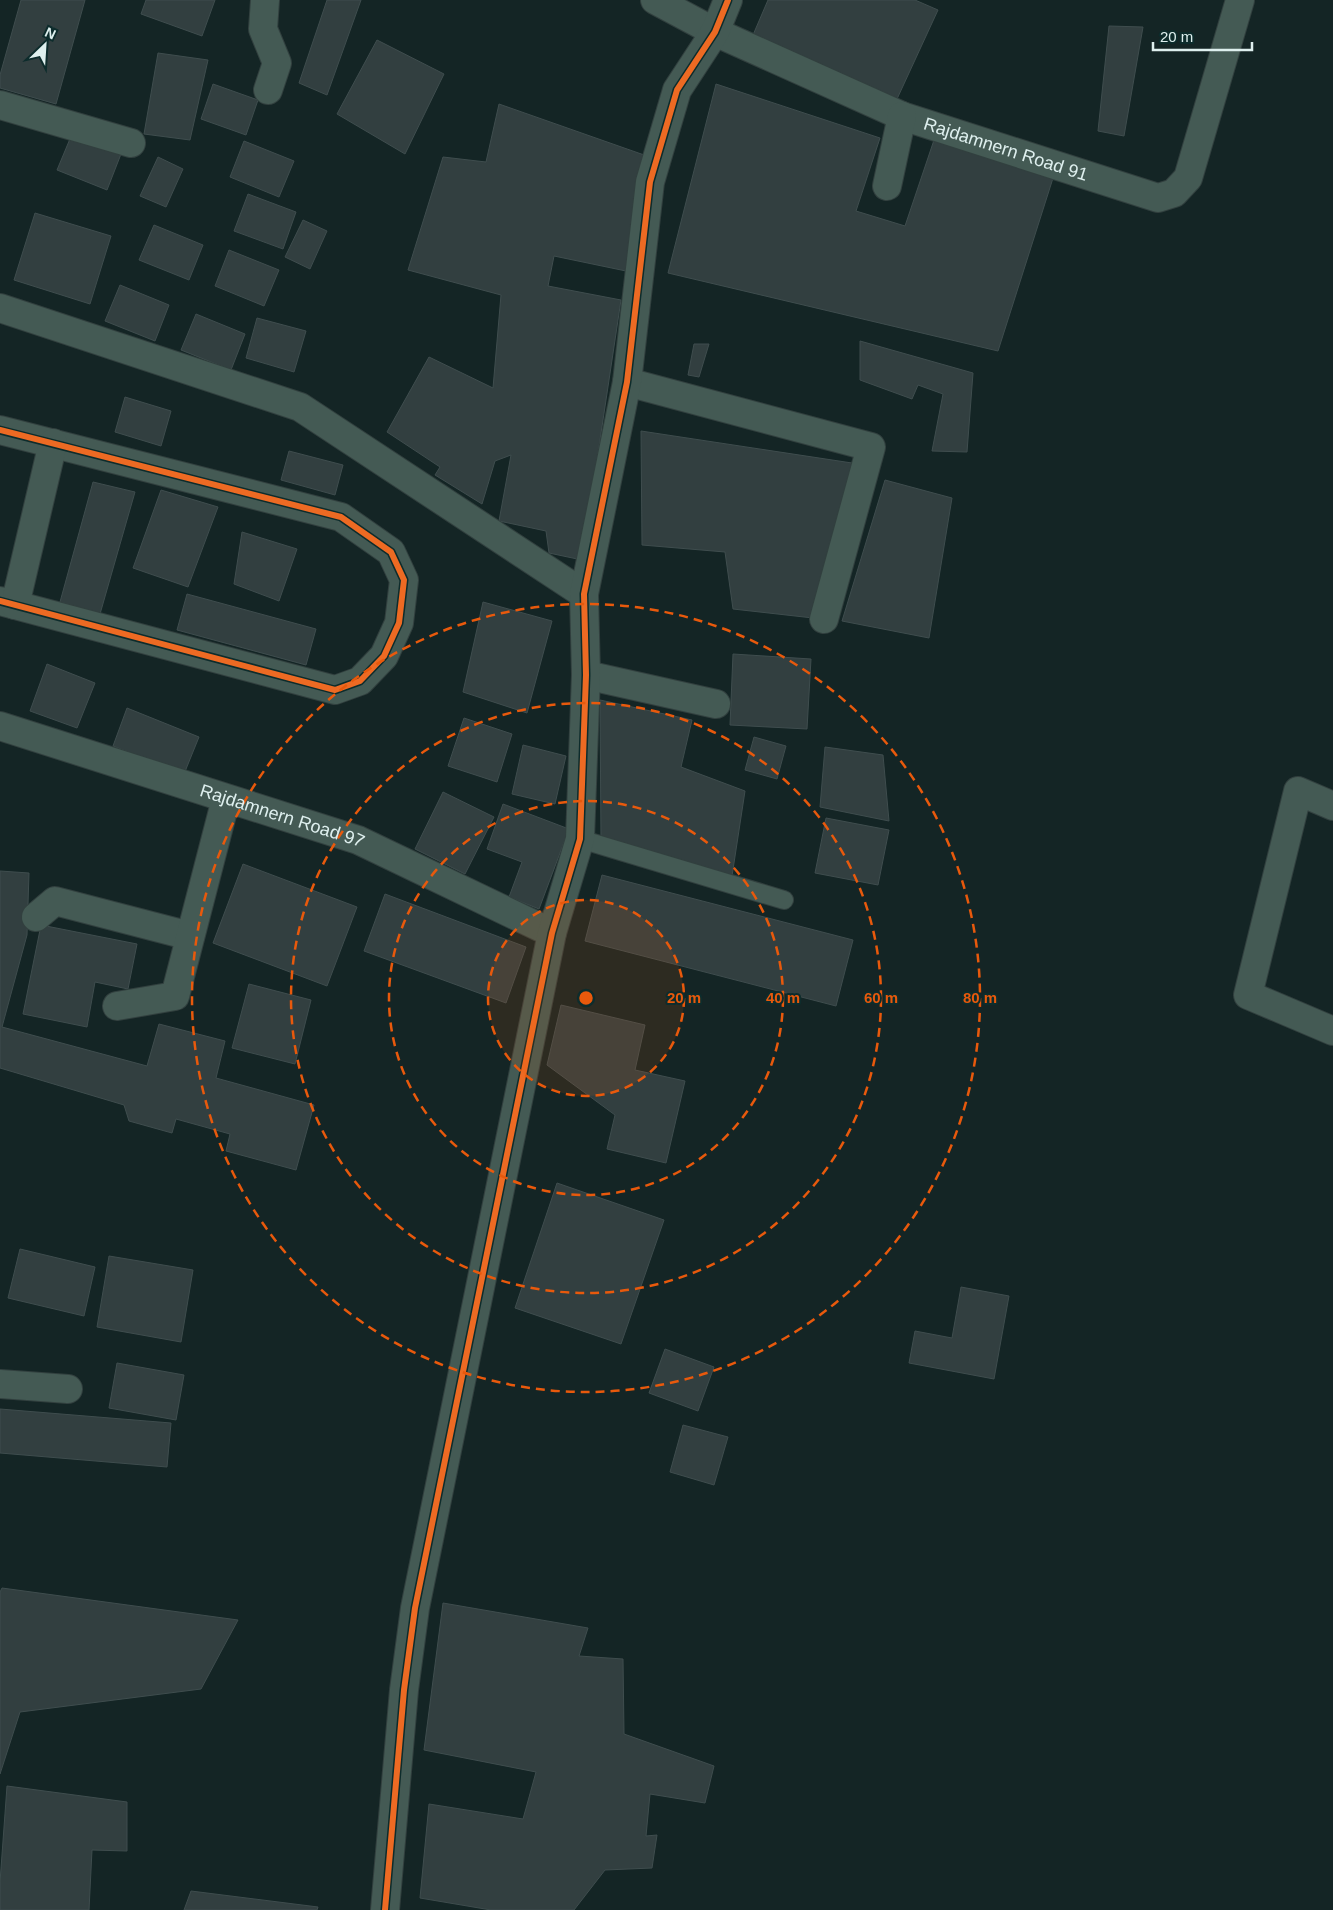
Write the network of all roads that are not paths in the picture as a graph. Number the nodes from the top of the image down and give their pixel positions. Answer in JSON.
{"nodes":[{"id":1,"x":265,"y":0,"type":"edge"},
{"id":2,"x":655,"y":0,"type":"edge"},
{"id":3,"x":728,"y":0,"type":"edge"},
{"id":4,"x":1240,"y":0,"type":"edge"},
{"id":5,"x":715,"y":32,"type":"junction"},
{"id":6,"x":268,"y":90,"type":"dead end"},
{"id":7,"x":0,"y":105,"type":"edge"},
{"id":8,"x":902,"y":116,"type":"junction"},
{"id":9,"x":131,"y":143,"type":"dead end"},
{"id":10,"x":887,"y":186,"type":"dead end"},
{"id":11,"x":0,"y":308,"type":"edge"},
{"id":12,"x":627,"y":382,"type":"junction"},
{"id":13,"x":0,"y":430,"type":"edge"},
{"id":14,"x":53,"y":443,"type":"junction"},
{"id":15,"x":584,"y":594,"type":"junction"},
{"id":16,"x":7,"y":603,"type":"edge"},
{"id":17,"x":824,"y":619,"type":"dead end"},
{"id":18,"x":586,"y":674,"type":"junction"},
{"id":19,"x":716,"y":704,"type":"dead end"},
{"id":20,"x":0,"y":726,"type":"edge"},
{"id":21,"x":226,"y":799,"type":"junction"},
{"id":22,"x":1333,"y":806,"type":"edge"},
{"id":23,"x":580,"y":839,"type":"junction"},
{"id":24,"x":784,"y":900,"type":"dead end"},
{"id":25,"x":36,"y":917,"type":"dead end"},
{"id":26,"x":552,"y":933,"type":"junction"},
{"id":27,"x":190,"y":936,"type":"junction"},
{"id":28,"x":117,"y":1006,"type":"dead end"},
{"id":29,"x":1333,"y":1031,"type":"edge"},
{"id":30,"x":0,"y":1384,"type":"edge"},
{"id":31,"x":68,"y":1389,"type":"dead end"},
{"id":32,"x":384,"y":1910,"type":"edge"}],
"edges":[{"from":1,"to":6,"type":"street"},
{"from":2,"to":5,"type":"street","name":"Rajdamnern Road 91"},
{"from":3,"to":5,"type":"street"},
{"from":4,"to":8,"type":"street","name":"Rajdamnern Road 91"},
{"from":5,"to":8,"type":"street","name":"Rajdamnern Road 91"},
{"from":5,"to":12,"type":"street"},
{"from":7,"to":9,"type":"street"},
{"from":8,"to":10,"type":"street"},
{"from":11,"to":15,"type":"street"},
{"from":12,"to":15,"type":"street"},
{"from":12,"to":17,"type":"street"},
{"from":13,"to":14,"type":"street"},
{"from":14,"to":16,"type":"street"},
{"from":14,"to":16,"type":"street"},
{"from":15,"to":18,"type":"street"},
{"from":18,"to":19,"type":"street"},
{"from":18,"to":23,"type":"street"},
{"from":20,"to":21,"type":"street","name":"Rajdamnern Road 97"},
{"from":21,"to":26,"type":"street","name":"Rajdamnern Road 97"},
{"from":21,"to":27,"type":"street"},
{"from":22,"to":29,"type":"street"},
{"from":23,"to":24,"type":"lane"},
{"from":23,"to":26,"type":"street"},
{"from":25,"to":27,"type":"street"},
{"from":26,"to":32,"type":"street"},
{"from":27,"to":28,"type":"street"},
{"from":30,"to":31,"type":"street"}]}
